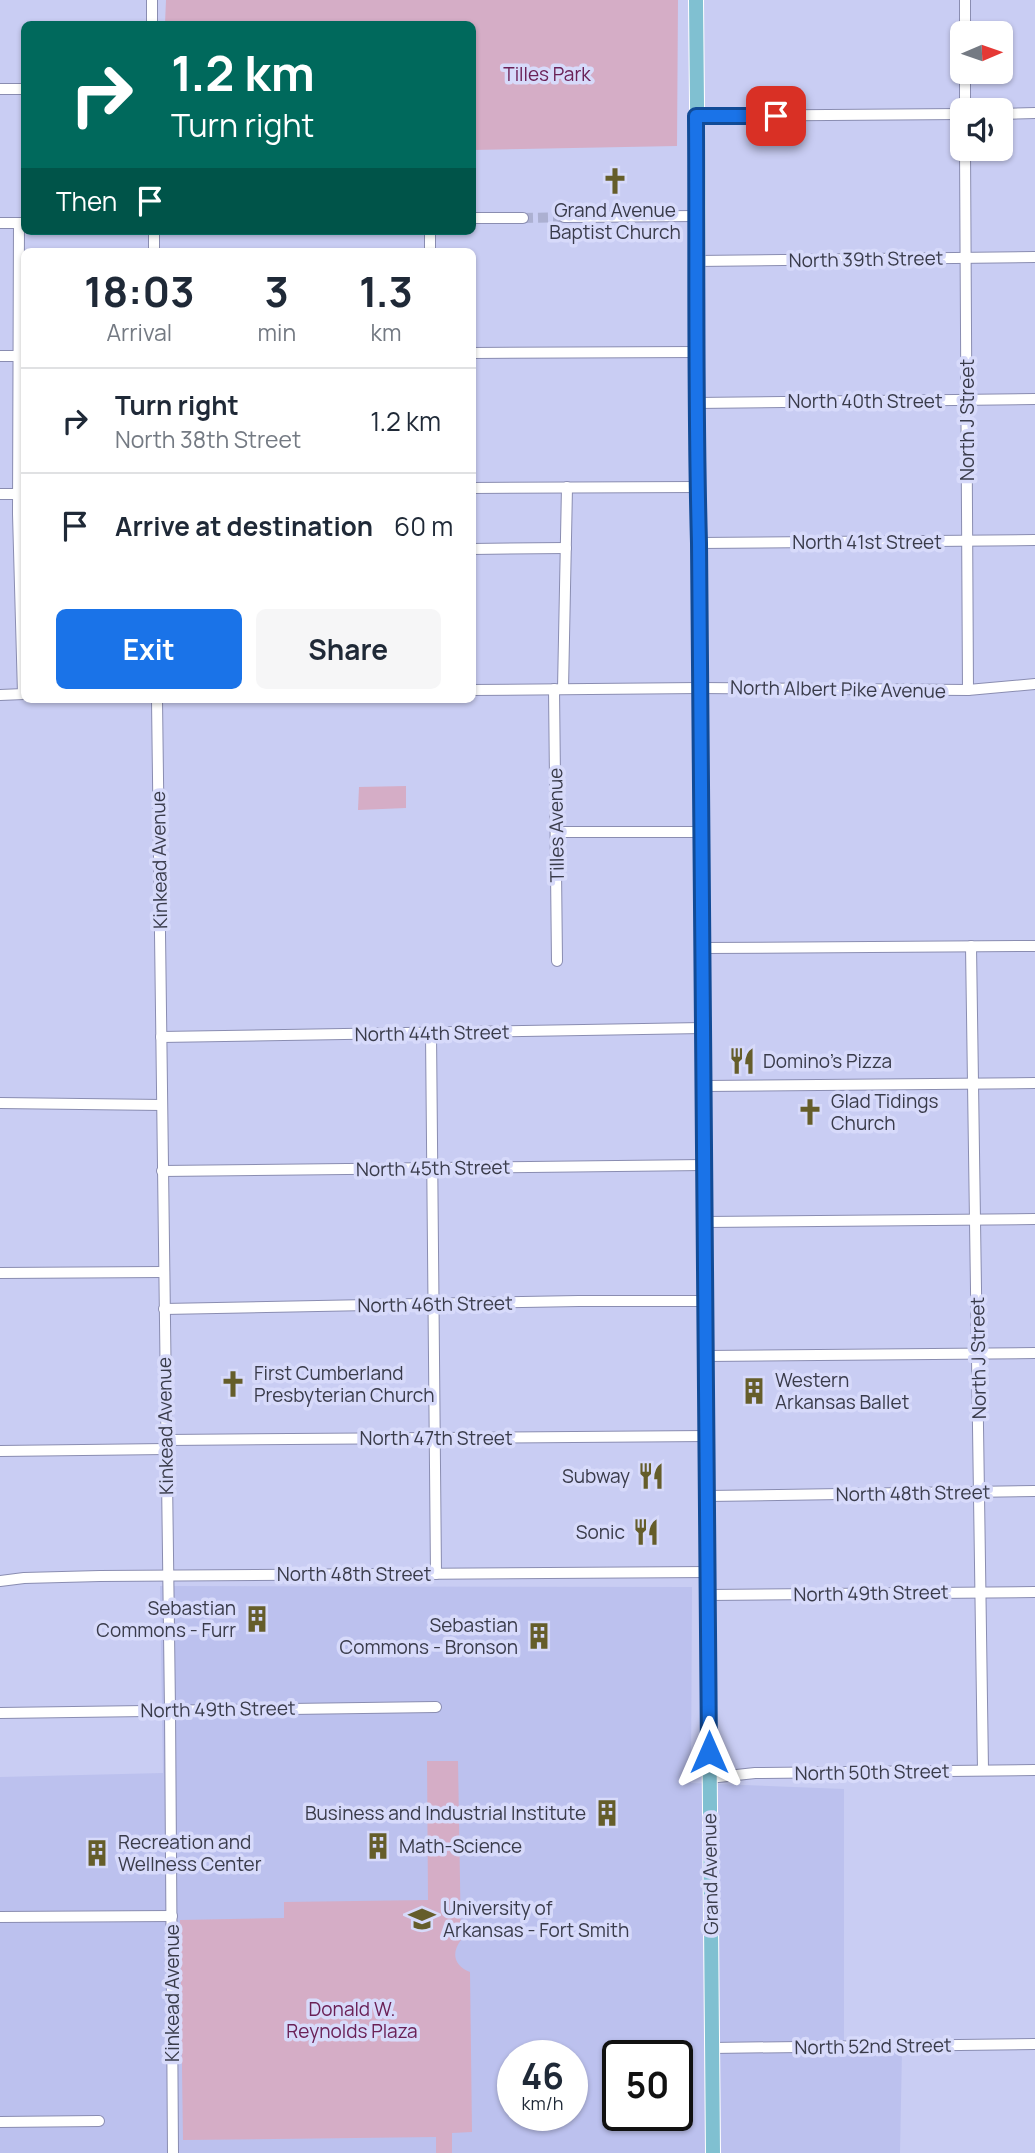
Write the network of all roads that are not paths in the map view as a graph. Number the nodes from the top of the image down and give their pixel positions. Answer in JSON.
{"nodes":[{"id":1,"x":152,"y":0,"type":"edge"},
{"id":2,"x":696,"y":0,"type":"edge"},
{"id":3,"x":965,"y":0,"type":"edge"},
{"id":4,"x":152,"y":21,"type":"edge"},
{"id":5,"x":965,"y":21,"type":"edge"},
{"id":6,"x":0,"y":89,"type":"edge"},
{"id":7,"x":21,"y":89,"type":"edge"},
{"id":8,"x":950,"y":112,"type":"edge"},
{"id":9,"x":1013,"y":114,"type":"edge"},
{"id":10,"x":1035,"y":114,"type":"edge"},
{"id":11,"x":696,"y":116,"type":"junction"},
{"id":12,"x":965,"y":161,"type":"edge"},
{"id":13,"x":697,"y":216,"type":"junction"},
{"id":14,"x":564,"y":217,"type":"tunnel mouth"},
{"id":15,"x":476,"y":218,"type":"edge"},
{"id":16,"x":523,"y":218,"type":"tunnel mouth"},
{"id":17,"x":0,"y":223,"type":"edge"},
{"id":18,"x":21,"y":223,"type":"edge"},
{"id":19,"x":966,"y":257,"type":"junction"},
{"id":20,"x":1035,"y":257,"type":"edge"},
{"id":21,"x":697,"y":261,"type":"junction"},
{"id":22,"x":698,"y":352,"type":"junction"},
{"id":23,"x":476,"y":353,"type":"edge"},
{"id":24,"x":0,"y":356,"type":"edge"},
{"id":25,"x":21,"y":356,"type":"edge"},
{"id":26,"x":1035,"y":400,"type":"edge"},
{"id":27,"x":967,"y":401,"type":"junction"},
{"id":28,"x":696,"y":403,"type":"junction"},
{"id":29,"x":697,"y":487,"type":"junction"},
{"id":30,"x":476,"y":488,"type":"edge"},
{"id":31,"x":566,"y":488,"type":"junction"},
{"id":32,"x":0,"y":494,"type":"edge"},
{"id":33,"x":21,"y":494,"type":"edge"},
{"id":34,"x":1035,"y":540,"type":"edge"},
{"id":35,"x":967,"y":541,"type":"junction"},
{"id":36,"x":699,"y":543,"type":"junction"},
{"id":37,"x":566,"y":548,"type":"junction"},
{"id":38,"x":476,"y":549,"type":"edge"},
{"id":39,"x":1035,"y":684,"type":"edge"},
{"id":40,"x":700,"y":688,"type":"junction"},
{"id":41,"x":559,"y":689,"type":"junction"},
{"id":42,"x":476,"y":690,"type":"edge"},
{"id":43,"x":968,"y":690,"type":"junction"},
{"id":44,"x":21,"y":694,"type":"edge"},
{"id":45,"x":0,"y":695,"type":"edge"},
{"id":46,"x":156,"y":703,"type":"edge"},
{"id":47,"x":556,"y":832,"type":"junction"},
{"id":48,"x":701,"y":832,"type":"junction"},
{"id":49,"x":971,"y":946,"type":"junction"},
{"id":50,"x":1035,"y":946,"type":"edge"},
{"id":51,"x":702,"y":948,"type":"junction"},
{"id":52,"x":557,"y":961,"type":"dead end"},
{"id":53,"x":703,"y":1028,"type":"junction"},
{"id":54,"x":431,"y":1033,"type":"junction"},
{"id":55,"x":161,"y":1037,"type":"junction"},
{"id":56,"x":1035,"y":1083,"type":"edge"},
{"id":57,"x":973,"y":1084,"type":"junction"},
{"id":58,"x":704,"y":1086,"type":"junction"},
{"id":59,"x":0,"y":1103,"type":"edge"},
{"id":60,"x":162,"y":1105,"type":"junction"},
{"id":61,"x":704,"y":1165,"type":"junction"},
{"id":62,"x":432,"y":1168,"type":"junction"},
{"id":63,"x":162,"y":1171,"type":"junction"},
{"id":64,"x":975,"y":1218,"type":"junction"},
{"id":65,"x":1035,"y":1219,"type":"edge"},
{"id":66,"x":705,"y":1222,"type":"junction"},
{"id":67,"x":163,"y":1272,"type":"junction"},
{"id":68,"x":0,"y":1273,"type":"edge"},
{"id":69,"x":705,"y":1301,"type":"junction"},
{"id":70,"x":435,"y":1304,"type":"junction"},
{"id":71,"x":164,"y":1309,"type":"junction"},
{"id":72,"x":1035,"y":1353,"type":"edge"},
{"id":73,"x":978,"y":1354,"type":"junction"},
{"id":74,"x":706,"y":1356,"type":"junction"},
{"id":75,"x":706,"y":1436,"type":"junction"},
{"id":76,"x":435,"y":1439,"type":"junction"},
{"id":77,"x":166,"y":1445,"type":"junction"},
{"id":78,"x":0,"y":1451,"type":"edge"},
{"id":79,"x":1035,"y":1491,"type":"edge"},
{"id":80,"x":980,"y":1492,"type":"junction"},
{"id":81,"x":707,"y":1496,"type":"junction"},
{"id":82,"x":708,"y":1572,"type":"junction"},
{"id":83,"x":436,"y":1574,"type":"junction"},
{"id":84,"x":167,"y":1576,"type":"junction"},
{"id":85,"x":0,"y":1581,"type":"edge"},
{"id":86,"x":981,"y":1592,"type":"junction"},
{"id":87,"x":1035,"y":1592,"type":"edge"},
{"id":88,"x":708,"y":1595,"type":"junction"},
{"id":89,"x":436,"y":1707,"type":"dead end"},
{"id":90,"x":170,"y":1710,"type":"junction"},
{"id":91,"x":0,"y":1713,"type":"edge"},
{"id":92,"x":983,"y":1770,"type":"junction"},
{"id":93,"x":1035,"y":1770,"type":"edge"},
{"id":94,"x":709,"y":1778,"type":"junction"},
{"id":95,"x":172,"y":1916,"type":"junction"},
{"id":96,"x":0,"y":1917,"type":"edge"},
{"id":97,"x":1035,"y":2044,"type":"edge"},
{"id":98,"x":712,"y":2048,"type":"junction"},
{"id":99,"x":99,"y":2121,"type":"dead end"},
{"id":100,"x":0,"y":2122,"type":"edge"},
{"id":101,"x":173,"y":2153,"type":"edge"},
{"id":102,"x":713,"y":2153,"type":"edge"}],
"edges":[{"from":1,"to":4,"type":"street"},
{"from":2,"to":11,"type":"main road","name":"Grand Avenue"},
{"from":3,"to":5,"type":"street"},
{"from":6,"to":7,"type":"street"},
{"from":8,"to":11,"type":"street"},
{"from":9,"to":10,"type":"street"},
{"from":11,"to":13,"type":"main road","name":"Grand Avenue"},
{"from":12,"to":19,"type":"street","name":"North J Street"},
{"from":13,"to":14,"type":"street"},
{"from":13,"to":21,"type":"main road","name":"Grand Avenue"},
{"from":15,"to":16,"type":"street"},
{"from":17,"to":18,"type":"street"},
{"from":19,"to":20,"type":"street","name":"North 39th Street"},
{"from":19,"to":21,"type":"street","name":"North 39th Street"},
{"from":19,"to":27,"type":"street","name":"North J Street"},
{"from":21,"to":22,"type":"main road","name":"Grand Avenue"},
{"from":22,"to":23,"type":"street"},
{"from":22,"to":28,"type":"main road","name":"Grand Avenue"},
{"from":24,"to":25,"type":"street"},
{"from":26,"to":27,"type":"street","name":"North 40th Street"},
{"from":27,"to":28,"type":"street","name":"North 40th Street"},
{"from":27,"to":35,"type":"street","name":"North J Street"},
{"from":28,"to":29,"type":"main road","name":"Grand Avenue"},
{"from":29,"to":31,"type":"street"},
{"from":29,"to":36,"type":"main road","name":"Grand Avenue"},
{"from":30,"to":31,"type":"street"},
{"from":31,"to":37,"type":"street","name":"Tilles Avenue"},
{"from":32,"to":33,"type":"street"},
{"from":34,"to":35,"type":"street","name":"North 41st Street"},
{"from":35,"to":36,"type":"street","name":"North 41st Street"},
{"from":35,"to":43,"type":"street","name":"North J Street"},
{"from":36,"to":40,"type":"main road","name":"Grand Avenue"},
{"from":37,"to":38,"type":"street"},
{"from":37,"to":41,"type":"street","name":"Tilles Avenue"},
{"from":39,"to":43,"type":"street","name":"North Albert Pike Avenue"},
{"from":40,"to":41,"type":"street","name":"North Albert Pike Avenue"},
{"from":40,"to":43,"type":"street","name":"North Albert Pike Avenue"},
{"from":40,"to":48,"type":"main road","name":"Grand Avenue"},
{"from":41,"to":42,"type":"street","name":"North Albert Pike Avenue"},
{"from":41,"to":47,"type":"street","name":"Tilles Avenue"},
{"from":44,"to":45,"type":"street"},
{"from":46,"to":55,"type":"street","name":"Kinkead Avenue"},
{"from":47,"to":48,"type":"street"},
{"from":47,"to":52,"type":"street","name":"Tilles Avenue"},
{"from":48,"to":51,"type":"main road","name":"Grand Avenue"},
{"from":49,"to":50,"type":"street"},
{"from":49,"to":51,"type":"street"},
{"from":49,"to":57,"type":"street","name":"North J Street"},
{"from":51,"to":53,"type":"main road","name":"Grand Avenue"},
{"from":53,"to":54,"type":"street","name":"North 44th Street"},
{"from":53,"to":58,"type":"main road","name":"Grand Avenue"},
{"from":54,"to":55,"type":"street","name":"North 44th Street"},
{"from":54,"to":62,"type":"street"},
{"from":55,"to":60,"type":"street","name":"Kinkead Avenue"},
{"from":56,"to":57,"type":"street"},
{"from":57,"to":58,"type":"street"},
{"from":57,"to":64,"type":"street","name":"North J Street"},
{"from":58,"to":61,"type":"main road","name":"Grand Avenue"},
{"from":59,"to":60,"type":"street"},
{"from":60,"to":63,"type":"street","name":"Kinkead Avenue"},
{"from":61,"to":62,"type":"street","name":"North 45th Street"},
{"from":61,"to":66,"type":"main road","name":"Grand Avenue"},
{"from":62,"to":63,"type":"street","name":"North 45th Street"},
{"from":62,"to":70,"type":"street"},
{"from":63,"to":67,"type":"street","name":"Kinkead Avenue"},
{"from":64,"to":65,"type":"street"},
{"from":64,"to":66,"type":"street"},
{"from":64,"to":73,"type":"street","name":"North J Street"},
{"from":66,"to":69,"type":"main road","name":"Grand Avenue"},
{"from":67,"to":68,"type":"street"},
{"from":67,"to":71,"type":"street","name":"Kinkead Avenue"},
{"from":69,"to":70,"type":"street","name":"North 46th Street"},
{"from":69,"to":74,"type":"main road","name":"Grand Avenue"},
{"from":70,"to":71,"type":"street","name":"North 46th Street"},
{"from":70,"to":76,"type":"street"},
{"from":71,"to":77,"type":"street","name":"Kinkead Avenue"},
{"from":72,"to":73,"type":"street"},
{"from":73,"to":74,"type":"street"},
{"from":73,"to":80,"type":"street","name":"North J Street"},
{"from":74,"to":75,"type":"main road","name":"Grand Avenue"},
{"from":75,"to":76,"type":"street","name":"North 47th Street"},
{"from":75,"to":81,"type":"main road","name":"Grand Avenue"},
{"from":76,"to":77,"type":"street","name":"North 47th Street"},
{"from":76,"to":83,"type":"street"},
{"from":77,"to":78,"type":"street","name":"North 47th Street"},
{"from":77,"to":84,"type":"street","name":"Kinkead Avenue"},
{"from":79,"to":80,"type":"street","name":"North 48th Street"},
{"from":80,"to":81,"type":"street","name":"North 48th Street"},
{"from":80,"to":86,"type":"street","name":"North J Street"},
{"from":81,"to":82,"type":"main road","name":"Grand Avenue"},
{"from":82,"to":83,"type":"street","name":"North 48th Street"},
{"from":82,"to":88,"type":"main road","name":"Grand Avenue"},
{"from":83,"to":84,"type":"street","name":"North 48th Street"},
{"from":84,"to":85,"type":"street","name":"North 48th Street"},
{"from":84,"to":90,"type":"street","name":"Kinkead Avenue"},
{"from":86,"to":87,"type":"street","name":"North 49th Street"},
{"from":86,"to":88,"type":"street","name":"North 49th Street"},
{"from":86,"to":92,"type":"street","name":"North J Street"},
{"from":88,"to":94,"type":"main road","name":"Grand Avenue"},
{"from":89,"to":90,"type":"street","name":"North 49th Street"},
{"from":90,"to":91,"type":"street","name":"North 49th Street"},
{"from":90,"to":95,"type":"street","name":"Kinkead Avenue"},
{"from":92,"to":93,"type":"street","name":"North 50th Street"},
{"from":92,"to":94,"type":"street","name":"North 50th Street"},
{"from":94,"to":98,"type":"main road","name":"Grand Avenue"},
{"from":95,"to":96,"type":"street"},
{"from":95,"to":101,"type":"street","name":"Kinkead Avenue"},
{"from":97,"to":98,"type":"street","name":"North 52nd Street"},
{"from":98,"to":102,"type":"main road","name":"Grand Avenue"},
{"from":99,"to":100,"type":"street"}]}
